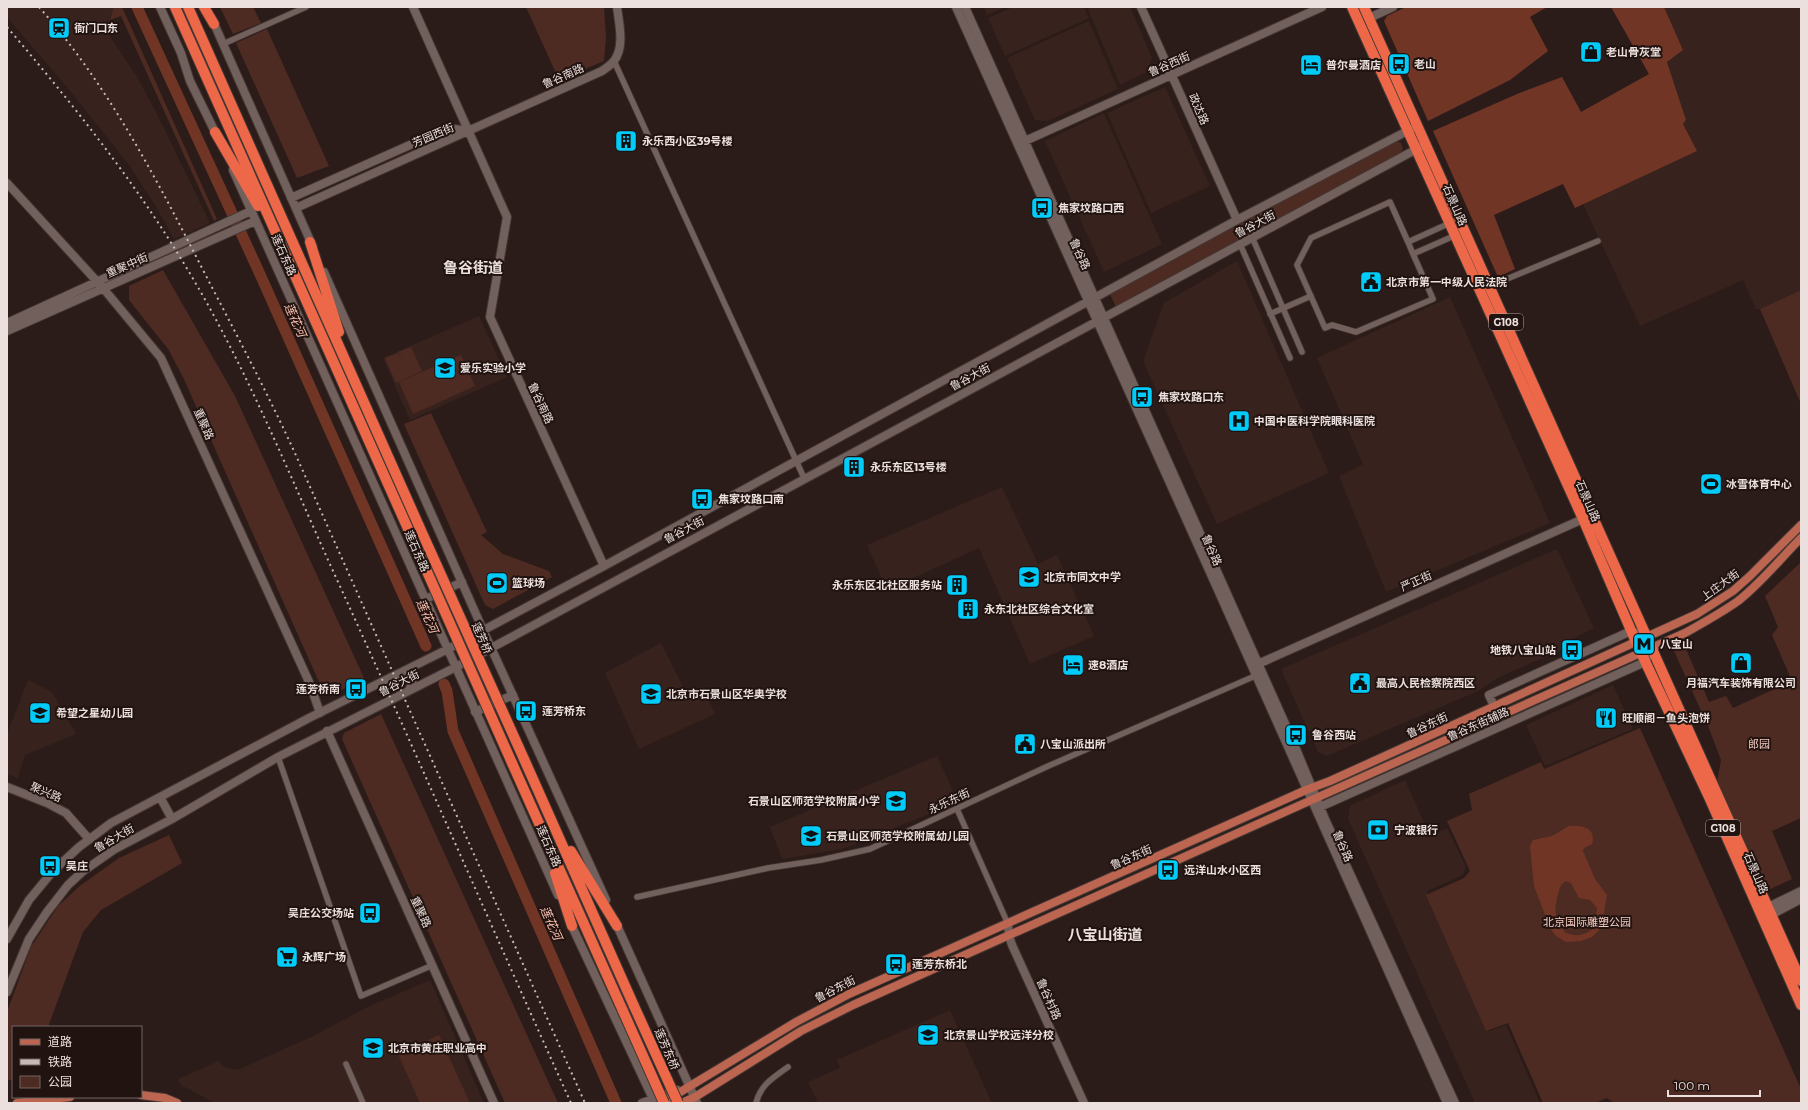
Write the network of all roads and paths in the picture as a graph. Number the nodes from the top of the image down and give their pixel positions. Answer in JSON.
{"nodes":[{"id":1,"x":160,"y":7,"type":"edge"},
{"id":2,"x":175,"y":7,"type":"edge"},
{"id":3,"x":188,"y":7,"type":"edge"},
{"id":4,"x":205,"y":7,"type":"edge"},
{"id":5,"x":306,"y":7,"type":"edge"},
{"id":6,"x":413,"y":7,"type":"edge"},
{"id":7,"x":618,"y":7,"type":"edge"},
{"id":8,"x":956,"y":7,"type":"edge"},
{"id":9,"x":965,"y":7,"type":"edge"},
{"id":10,"x":1141,"y":7,"type":"edge"},
{"id":11,"x":1322,"y":7,"type":"edge"},
{"id":12,"x":1352,"y":7,"type":"edge"},
{"id":13,"x":1364,"y":7,"type":"edge"},
{"id":14,"x":1393,"y":7,"type":"edge"},
{"id":15,"x":1369,"y":18,"type":"junction"},
{"id":16,"x":214,"y":24,"type":"joint"},
{"id":17,"x":223,"y":44,"type":"junction"},
{"id":18,"x":614,"y":61,"type":"junction"},
{"id":19,"x":1172,"y":75,"type":"junction"},
{"id":20,"x":1413,"y":128,"type":"junction"},
{"id":21,"x":215,"y":132,"type":"junction"},
{"id":22,"x":468,"y":132,"type":"junction"},
{"id":23,"x":1025,"y":141,"type":"junction"},
{"id":24,"x":1421,"y":147,"type":"junction"},
{"id":25,"x":7,"y":183,"type":"edge"},
{"id":26,"x":291,"y":198,"type":"junction"},
{"id":27,"x":296,"y":208,"type":"junction"},
{"id":28,"x":251,"y":212,"type":"junction"},
{"id":29,"x":1237,"y":220,"type":"junction"},
{"id":30,"x":255,"y":221,"type":"junction"},
{"id":31,"x":1450,"y":224,"type":"junction"},
{"id":32,"x":1456,"y":235,"type":"junction"},
{"id":33,"x":1252,"y":237,"type":"junction"},
{"id":34,"x":1598,"y":241,"type":"dead end"},
{"id":35,"x":310,"y":242,"type":"junction"},
{"id":36,"x":1408,"y":242,"type":"junction"},
{"id":37,"x":1240,"y":244,"type":"junction"},
{"id":38,"x":1413,"y":254,"type":"junction"},
{"id":39,"x":286,"y":255,"type":"junction"},
{"id":40,"x":100,"y":284,"type":"junction"},
{"id":41,"x":1490,"y":286,"type":"junction"},
{"id":42,"x":1311,"y":296,"type":"junction"},
{"id":43,"x":1093,"y":299,"type":"junction"},
{"id":44,"x":1283,"y":308,"type":"junction"},
{"id":45,"x":1270,"y":314,"type":"junction"},
{"id":46,"x":1101,"y":319,"type":"junction"},
{"id":47,"x":7,"y":323,"type":"edge"},
{"id":48,"x":7,"y":331,"type":"edge"},
{"id":49,"x":1302,"y":352,"type":"dead end"},
{"id":50,"x":1290,"y":358,"type":"dead end"},
{"id":51,"x":353,"y":378,"type":"junction"},
{"id":52,"x":796,"y":461,"type":"junction"},
{"id":53,"x":804,"y":478,"type":"junction"},
{"id":54,"x":1582,"y":519,"type":"junction"},
{"id":55,"x":1801,"y":525,"type":"edge"},
{"id":56,"x":419,"y":526,"type":"joint"},
{"id":57,"x":1801,"y":538,"type":"edge"},
{"id":58,"x":604,"y":566,"type":"junction"},
{"id":59,"x":462,"y":582,"type":"junction"},
{"id":60,"x":426,"y":599,"type":"junction"},
{"id":61,"x":483,"y":630,"type":"junction"},
{"id":62,"x":1631,"y":631,"type":"junction"},
{"id":63,"x":1647,"y":637,"type":"junction"},
{"id":64,"x":1636,"y":642,"type":"junction"},
{"id":65,"x":491,"y":647,"type":"junction"},
{"id":66,"x":1652,"y":648,"type":"junction"},
{"id":67,"x":448,"y":649,"type":"junction"},
{"id":68,"x":1643,"y":657,"type":"junction"},
{"id":69,"x":1258,"y":664,"type":"junction"},
{"id":70,"x":456,"y":667,"type":"junction"},
{"id":71,"x":402,"y":672,"type":"junction"},
{"id":72,"x":1256,"y":676,"type":"junction"},
{"id":73,"x":409,"y":690,"type":"junction"},
{"id":74,"x":513,"y":695,"type":"junction"},
{"id":75,"x":1494,"y":706,"type":"junction"},
{"id":76,"x":475,"y":712,"type":"junction"},
{"id":77,"x":320,"y":713,"type":"junction"},
{"id":78,"x":327,"y":731,"type":"junction"},
{"id":79,"x":278,"y":757,"type":"junction"},
{"id":80,"x":524,"y":759,"type":"joint"},
{"id":81,"x":7,"y":787,"type":"edge"},
{"id":82,"x":1310,"y":789,"type":"junction"},
{"id":83,"x":160,"y":797,"type":"junction"},
{"id":84,"x":1314,"y":798,"type":"junction"},
{"id":85,"x":1320,"y":807,"type":"junction"},
{"id":86,"x":957,"y":809,"type":"junction"},
{"id":87,"x":550,"y":817,"type":"junction"},
{"id":88,"x":172,"y":819,"type":"junction"},
{"id":89,"x":538,"y":822,"type":"junction"},
{"id":90,"x":89,"y":839,"type":"junction"},
{"id":91,"x":1801,"y":891,"type":"edge"},
{"id":92,"x":637,"y":897,"type":"dead end"},
{"id":93,"x":1801,"y":899,"type":"edge"},
{"id":94,"x":1765,"y":914,"type":"junction"},
{"id":95,"x":1008,"y":924,"type":"junction"},
{"id":96,"x":572,"y":926,"type":"junction"},
{"id":97,"x":617,"y":926,"type":"junction"},
{"id":98,"x":1009,"y":936,"type":"junction"},
{"id":99,"x":7,"y":939,"type":"edge"},
{"id":100,"x":433,"y":965,"type":"junction"},
{"id":101,"x":1801,"y":981,"type":"edge"},
{"id":102,"x":7,"y":992,"type":"edge"},
{"id":103,"x":1801,"y":1005,"type":"edge"},
{"id":104,"x":634,"y":1006,"type":"joint"},
{"id":105,"x":346,"y":1064,"type":"dead end"},
{"id":106,"x":788,"y":1068,"type":"dead end"},
{"id":107,"x":690,"y":1086,"type":"junction"},
{"id":108,"x":142,"y":1095,"type":"edge"},
{"id":109,"x":61,"y":1098,"type":"edge"},
{"id":110,"x":654,"y":1100,"type":"edge"},
{"id":111,"x":696,"y":1100,"type":"edge"},
{"id":112,"x":17,"y":1103,"type":"edge"},
{"id":113,"x":177,"y":1103,"type":"edge"},
{"id":114,"x":363,"y":1103,"type":"edge"},
{"id":115,"x":494,"y":1103,"type":"edge"},
{"id":116,"x":642,"y":1103,"type":"edge"},
{"id":117,"x":663,"y":1103,"type":"edge"},
{"id":118,"x":678,"y":1103,"type":"edge"},
{"id":119,"x":682,"y":1103,"type":"edge"},
{"id":120,"x":688,"y":1103,"type":"edge"},
{"id":121,"x":756,"y":1103,"type":"edge"},
{"id":122,"x":1084,"y":1103,"type":"edge"},
{"id":123,"x":1447,"y":1103,"type":"edge"},
{"id":124,"x":1455,"y":1103,"type":"edge"}],
"edges":[{"from":1,"to":21,"type":"street","name":"莲石东路"},
{"from":2,"to":39,"type":"highway","name":"莲石东路"},
{"from":3,"to":51,"type":"highway","name":"莲石东路"},
{"from":4,"to":16,"type":"highway"},
{"from":5,"to":17,"type":"street"},
{"from":6,"to":22,"type":"street","name":"鲁谷南路"},
{"from":7,"to":18,"type":"street"},
{"from":8,"to":43,"type":"street","name":"鲁谷路"},
{"from":9,"to":23,"type":"street","name":"鲁谷路"},
{"from":10,"to":19,"type":"street","name":"政达路"},
{"from":11,"to":19,"type":"street","name":"鲁谷西街"},
{"from":12,"to":20,"type":"highway","name":"石景山路","number":"G108"},
{"from":13,"to":15,"type":"highway","name":"石景山路","number":"G108"},
{"from":14,"to":15,"type":"street"},
{"from":15,"to":20,"type":"highway","name":"石景山路","number":"G108"},
{"from":16,"to":17,"type":"street"},
{"from":17,"to":26,"type":"street"},
{"from":18,"to":22,"type":"street","name":"鲁谷南路"},
{"from":18,"to":52,"type":"street"},
{"from":19,"to":23,"type":"street","name":"鲁谷西街"},
{"from":19,"to":29,"type":"street","name":"政达路"},
{"from":20,"to":24,"type":"highway","name":"石景山路","number":"G108"},
{"from":20,"to":29,"type":"street","name":"鲁谷大街"},
{"from":21,"to":28,"type":"street","name":"莲石东路"},
{"from":21,"to":39,"type":"highway"},
{"from":22,"to":26,"type":"street","name":"芳园西街"},
{"from":22,"to":27,"type":"street","name":"芳园西街"},
{"from":22,"to":58,"type":"street","name":"鲁谷南路"},
{"from":23,"to":43,"type":"street","name":"鲁谷路"},
{"from":24,"to":31,"type":"highway","name":"石景山路","number":"G108"},
{"from":24,"to":33,"type":"street","name":"鲁谷大街"},
{"from":24,"to":41,"type":"highway","name":"石景山路","number":"G108"},
{"from":25,"to":40,"type":"street","name":"重聚路"},
{"from":26,"to":27,"type":"street"},
{"from":27,"to":35,"type":"street"},
{"from":28,"to":30,"type":"street","name":"莲石东路"},
{"from":28,"to":40,"type":"street","name":"重聚中街"},
{"from":29,"to":43,"type":"street","name":"鲁谷大街"},
{"from":30,"to":40,"type":"street","name":"重聚中街"},
{"from":30,"to":60,"type":"street","name":"莲石东路"},
{"from":31,"to":32,"type":"highway","name":"石景山路","number":"G108"},
{"from":31,"to":36,"type":"street"},
{"from":32,"to":38,"type":"street"},
{"from":32,"to":54,"type":"highway","name":"石景山路","number":"G108"},
{"from":33,"to":37,"type":"street","name":"鲁谷大街"},
{"from":33,"to":44,"type":"street"},
{"from":34,"to":41,"type":"street"},
{"from":35,"to":51,"type":"highway"},
{"from":35,"to":59,"type":"street"},
{"from":36,"to":38,"type":"street"},
{"from":36,"to":42,"type":"street"},
{"from":37,"to":45,"type":"street"},
{"from":37,"to":46,"type":"street","name":"鲁谷大街"},
{"from":38,"to":42,"type":"street"},
{"from":39,"to":89,"type":"highway","name":"莲石东路","bridge":true},
{"from":40,"to":47,"type":"street","name":"重聚中街"},
{"from":40,"to":48,"type":"street","name":"重聚中街"},
{"from":40,"to":77,"type":"street","name":"重聚路"},
{"from":41,"to":63,"type":"highway","name":"石景山路","number":"G108"},
{"from":42,"to":44,"type":"street"},
{"from":43,"to":46,"type":"street","name":"鲁谷路"},
{"from":43,"to":52,"type":"street","name":"鲁谷大街"},
{"from":44,"to":45,"type":"street"},
{"from":44,"to":49,"type":"street"},
{"from":45,"to":50,"type":"street"},
{"from":46,"to":53,"type":"street","name":"鲁谷大街"},
{"from":46,"to":69,"type":"street","name":"鲁谷路"},
{"from":46,"to":72,"type":"street","name":"鲁谷路"},
{"from":51,"to":56,"type":"highway","name":"莲石东路"},
{"from":52,"to":53,"type":"street"},
{"from":52,"to":58,"type":"street","name":"鲁谷大街"},
{"from":53,"to":65,"type":"street","name":"鲁谷大街"},
{"from":54,"to":62,"type":"highway","name":"石景山路","number":"G108"},
{"from":54,"to":69,"type":"street","name":"严正街"},
{"from":55,"to":63,"type":"main road","name":"上庄大街"},
{"from":56,"to":80,"type":"highway","name":"莲芳桥","bridge":true},
{"from":57,"to":66,"type":"main road","name":"上庄大街"},
{"from":58,"to":61,"type":"street","name":"鲁谷大街"},
{"from":59,"to":60,"type":"street"},
{"from":59,"to":61,"type":"street"},
{"from":60,"to":67,"type":"street","name":"莲石东路"},
{"from":61,"to":65,"type":"street"},
{"from":61,"to":67,"type":"street","name":"鲁谷大街"},
{"from":62,"to":63,"type":"street"},
{"from":62,"to":64,"type":"highway","name":"石景山路","number":"G108"},
{"from":62,"to":75,"type":"street"},
{"from":63,"to":64,"type":"main road","name":"上庄大街"},
{"from":63,"to":66,"type":"highway","name":"石景山路","number":"G108"},
{"from":64,"to":68,"type":"highway","name":"石景山路","number":"G108"},
{"from":64,"to":75,"type":"main road","name":"鲁谷东街"},
{"from":65,"to":70,"type":"street","name":"鲁谷大街"},
{"from":65,"to":74,"type":"street"},
{"from":66,"to":68,"type":"main road","name":"上庄大街"},
{"from":66,"to":94,"type":"highway","name":"石景山路","number":"G108"},
{"from":67,"to":70,"type":"street","name":"莲石东路"},
{"from":67,"to":71,"type":"street","name":"鲁谷大街"},
{"from":68,"to":84,"type":"main road","name":"鲁谷东街"},
{"from":68,"to":85,"type":"street","name":"鲁谷东街辅路"},
{"from":68,"to":94,"type":"highway","name":"石景山路","number":"G108"},
{"from":69,"to":82,"type":"street","name":"鲁谷路"},
{"from":70,"to":73,"type":"street","name":"鲁谷大街"},
{"from":70,"to":76,"type":"street","name":"莲石东路"},
{"from":71,"to":73,"type":"street"},
{"from":71,"to":77,"type":"street","name":"鲁谷大街"},
{"from":72,"to":82,"type":"street","name":"鲁谷路"},
{"from":72,"to":86,"type":"street","name":"永乐东街"},
{"from":73,"to":78,"type":"street","name":"鲁谷大街"},
{"from":74,"to":76,"type":"street"},
{"from":74,"to":97,"type":"street"},
{"from":75,"to":82,"type":"main road","name":"鲁谷东街"},
{"from":76,"to":96,"type":"street","name":"莲石东路"},
{"from":77,"to":83,"type":"street","name":"鲁谷大街"},
{"from":78,"to":79,"type":"street","name":"鲁谷大街"},
{"from":78,"to":100,"type":"street","name":"重聚路"},
{"from":79,"to":88,"type":"street","name":"鲁谷大街"},
{"from":79,"to":100,"type":"street"},
{"from":80,"to":87,"type":"highway","name":"莲石东路"},
{"from":81,"to":90,"type":"street","name":"聚兴路"},
{"from":82,"to":84,"type":"street","name":"鲁谷路"},
{"from":82,"to":95,"type":"main road","name":"鲁谷东街"},
{"from":83,"to":88,"type":"street"},
{"from":83,"to":90,"type":"street","name":"鲁谷大街"},
{"from":84,"to":85,"type":"street","name":"鲁谷路"},
{"from":84,"to":98,"type":"main road","name":"鲁谷东街"},
{"from":84,"to":123,"type":"street","name":"鲁谷路"},
{"from":85,"to":124,"type":"street","name":"鲁谷路"},
{"from":86,"to":92,"type":"street","name":"永乐东街"},
{"from":86,"to":95,"type":"street"},
{"from":87,"to":97,"type":"highway"},
{"from":87,"to":104,"type":"highway","name":"莲石东路"},
{"from":88,"to":102,"type":"street","name":"鲁谷大街"},
{"from":89,"to":96,"type":"highway"},
{"from":89,"to":117,"type":"highway","name":"莲石东路","bridge":true},
{"from":90,"to":99,"type":"street","name":"鲁谷大街"},
{"from":91,"to":94,"type":"street"},
{"from":93,"to":94,"type":"street"},
{"from":94,"to":101,"type":"highway","name":"石景山路","number":"G108"},
{"from":94,"to":103,"type":"highway","name":"石景山路","number":"G108"},
{"from":95,"to":98,"type":"street","name":"鲁谷村路"},
{"from":95,"to":107,"type":"main road","name":"鲁谷东街"},
{"from":96,"to":110,"type":"street","name":"莲石东路"},
{"from":97,"to":107,"type":"street"},
{"from":98,"to":111,"type":"main road","name":"鲁谷东街"},
{"from":98,"to":122,"type":"street","name":"鲁谷村路"},
{"from":100,"to":115,"type":"street","name":"重聚路"},
{"from":104,"to":118,"type":"highway","name":"莲芳东桥","bridge":true},
{"from":105,"to":114,"type":"street"},
{"from":106,"to":121,"type":"street"},
{"from":107,"to":110,"type":"street","name":"鲁谷东街"},
{"from":107,"to":111,"type":"street"},
{"from":107,"to":117,"type":"main road"},
{"from":108,"to":113,"type":"main road"},
{"from":109,"to":112,"type":"main road"},
{"from":110,"to":116,"type":"street","name":"鲁谷东街"},
{"from":111,"to":119,"type":"main road","name":"鲁谷东街"},
{"from":111,"to":120,"type":"street","name":"鲁谷东街"}]}
